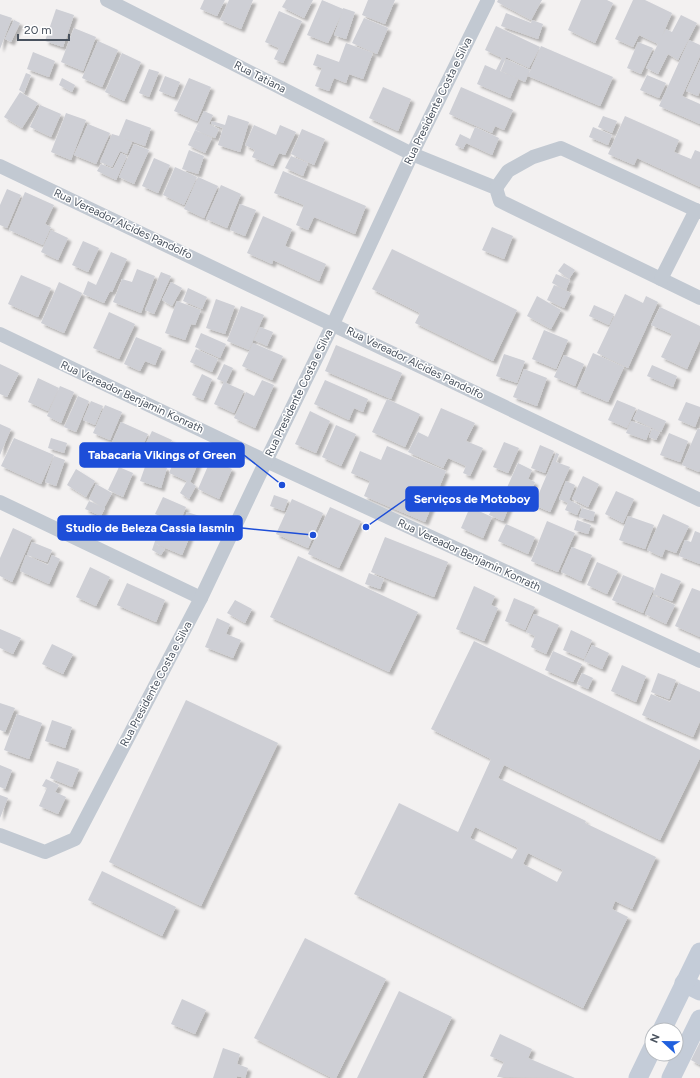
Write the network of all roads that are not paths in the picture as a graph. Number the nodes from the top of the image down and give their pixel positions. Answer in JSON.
{"nodes":[{"id":1,"x":107,"y":0,"type":"edge"},
{"id":2,"x":488,"y":0,"type":"edge"},
{"id":3,"x":412,"y":154,"type":"junction"},
{"id":4,"x":0,"y":166,"type":"edge"},
{"id":5,"x":496,"y":188,"type":"junction"},
{"id":6,"x":698,"y":211,"type":"edge"},
{"id":7,"x":661,"y":279,"type":"junction"},
{"id":8,"x":700,"y":298,"type":"edge"},
{"id":9,"x":333,"y":324,"type":"junction"},
{"id":10,"x":0,"y":334,"type":"edge"},
{"id":11,"x":266,"y":460,"type":"junction"},
{"id":12,"x":700,"y":500,"type":"edge"},
{"id":13,"x":0,"y":502,"type":"edge"},
{"id":14,"x":201,"y":598,"type":"junction"},
{"id":15,"x":700,"y":661,"type":"edge"},
{"id":16,"x":0,"y":835,"type":"edge"},
{"id":17,"x":700,"y":952,"type":"edge"},
{"id":18,"x":692,"y":987,"type":"edge"},
{"id":19,"x":675,"y":1002,"type":"junction"},
{"id":20,"x":700,"y":1014,"type":"edge"},
{"id":21,"x":700,"y":1019,"type":"edge"},
{"id":22,"x":666,"y":1022,"type":"edge"},
{"id":23,"x":646,"y":1062,"type":"edge"},
{"id":24,"x":638,"y":1078,"type":"edge"},
{"id":25,"x":671,"y":1078,"type":"edge"}],
"edges":[{"from":1,"to":3,"type":"street","name":"Rua Tatiana"},
{"from":2,"to":3,"type":"street","name":"Rua Presidente Costa e Silva"},
{"from":3,"to":5,"type":"street","name":"Rua Tatiana"},
{"from":3,"to":9,"type":"street","name":"Rua Presidente Costa e Silva"},
{"from":4,"to":9,"type":"street","name":"Rua Vereador Alcides Pandolfo"},
{"from":5,"to":6,"type":"street"},
{"from":5,"to":7,"type":"street"},
{"from":6,"to":7,"type":"street"},
{"from":7,"to":8,"type":"street"},
{"from":9,"to":11,"type":"street","name":"Rua Presidente Costa e Silva"},
{"from":9,"to":12,"type":"street","name":"Rua Vereador Alcides Pandolfo"},
{"from":10,"to":11,"type":"street","name":"Rua Vereador Benjamin Konrath"},
{"from":11,"to":14,"type":"street","name":"Rua Presidente Costa e Silva"},
{"from":11,"to":15,"type":"street","name":"Rua Vereador Benjamin Konrath"},
{"from":13,"to":14,"type":"street"},
{"from":14,"to":16,"type":"street","name":"Rua Presidente Costa e Silva"},
{"from":17,"to":18,"type":"main road"},
{"from":18,"to":19,"type":"main road"},
{"from":19,"to":20,"type":"main road"},
{"from":19,"to":22,"type":"main road"},
{"from":21,"to":25,"type":"main road"},
{"from":23,"to":24,"type":"main road"}]}
